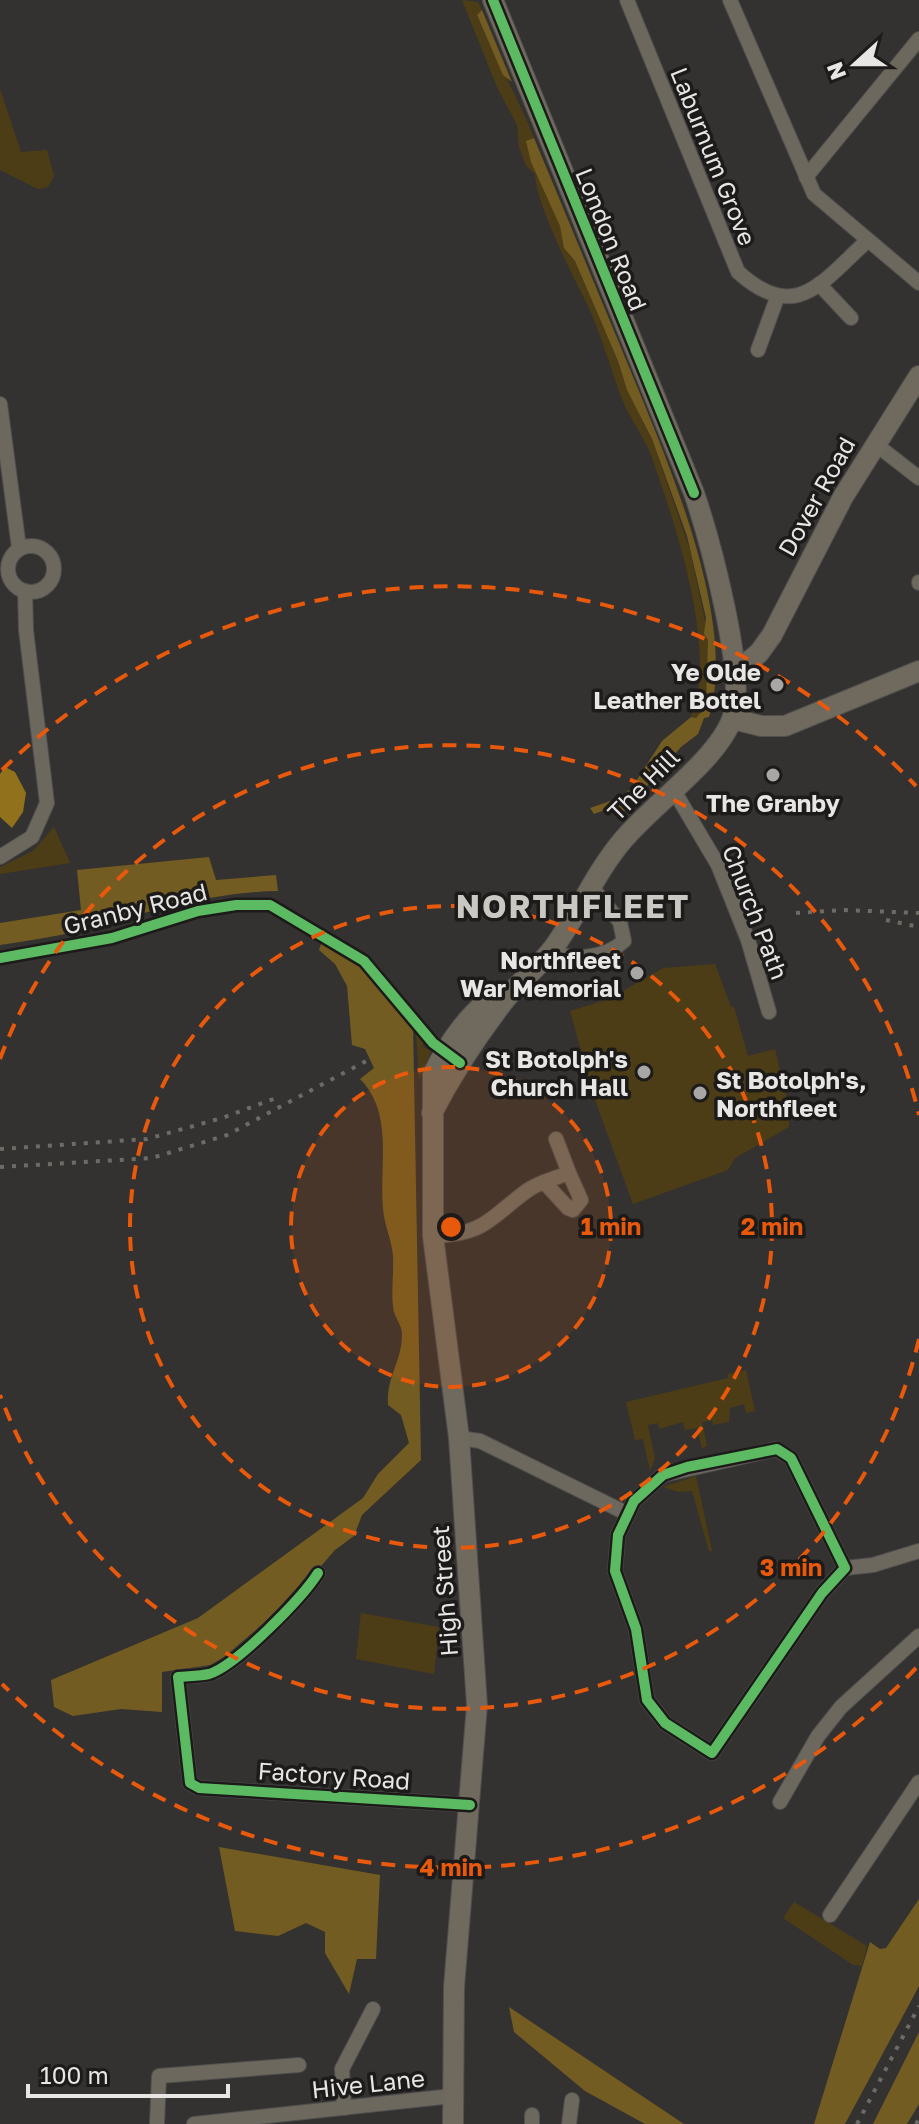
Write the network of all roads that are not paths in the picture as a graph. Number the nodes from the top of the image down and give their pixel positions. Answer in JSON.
{"nodes":[{"id":1,"x":493,"y":0,"type":"edge"},
{"id":2,"x":627,"y":0,"type":"edge"},
{"id":3,"x":730,"y":0,"type":"edge"},
{"id":4,"x":919,"y":39,"type":"edge"},
{"id":5,"x":806,"y":177,"type":"junction"},
{"id":6,"x":867,"y":241,"type":"junction"},
{"id":7,"x":919,"y":283,"type":"edge"},
{"id":8,"x":819,"y":284,"type":"junction"},
{"id":9,"x":777,"y":298,"type":"junction"},
{"id":10,"x":851,"y":318,"type":"dead end"},
{"id":11,"x":758,"y":350,"type":"dead end"},
{"id":12,"x":919,"y":376,"type":"edge"},
{"id":13,"x":0,"y":404,"type":"edge"},
{"id":14,"x":874,"y":443,"type":"junction"},
{"id":15,"x":919,"y":478,"type":"edge"},
{"id":16,"x":19,"y":548,"type":"junction"},
{"id":17,"x":25,"y":591,"type":"junction"},
{"id":18,"x":763,"y":644,"type":"junction"},
{"id":19,"x":731,"y":647,"type":"junction"},
{"id":20,"x":919,"y":671,"type":"edge"},
{"id":21,"x":736,"y":672,"type":"junction"},
{"id":22,"x":733,"y":719,"type":"junction"},
{"id":23,"x":673,"y":789,"type":"junction"},
{"id":24,"x":0,"y":857,"type":"edge"},
{"id":25,"x":591,"y":886,"type":"junction"},
{"id":26,"x":552,"y":950,"type":"junction"},
{"id":27,"x":519,"y":985,"type":"junction"},
{"id":28,"x":769,"y":1012,"type":"dead end"},
{"id":29,"x":460,"y":1063,"type":"joint"},
{"id":30,"x":432,"y":1113,"type":"junction"},
{"id":31,"x":556,"y":1139,"type":"dead end"},
{"id":32,"x":569,"y":1173,"type":"junction"},
{"id":33,"x":544,"y":1182,"type":"junction"},
{"id":34,"x":433,"y":1236,"type":"junction"},
{"id":35,"x":459,"y":1438,"type":"junction"},
{"id":36,"x":626,"y":1513,"type":"junction"},
{"id":37,"x":919,"y":1551,"type":"edge"},
{"id":38,"x":845,"y":1568,"type":"junction"},
{"id":39,"x":318,"y":1573,"type":"dead end"},
{"id":40,"x":919,"y":1636,"type":"edge"},
{"id":41,"x":919,"y":1782,"type":"edge"},
{"id":42,"x":780,"y":1802,"type":"dead end"},
{"id":43,"x":470,"y":1805,"type":"junction"},
{"id":44,"x":830,"y":1915,"type":"dead end"},
{"id":45,"x":373,"y":2009,"type":"dead end"},
{"id":46,"x":299,"y":2065,"type":"dead end"},
{"id":47,"x":452,"y":2096,"type":"junction"},
{"id":48,"x":572,"y":2100,"type":"dead end"},
{"id":49,"x":344,"y":2108,"type":"junction"},
{"id":50,"x":243,"y":2121,"type":"edge"},
{"id":51,"x":157,"y":2124,"type":"edge"},
{"id":52,"x":194,"y":2124,"type":"edge"},
{"id":53,"x":453,"y":2124,"type":"edge"},
{"id":54,"x":569,"y":2124,"type":"edge"}],
"edges":[{"from":1,"to":19,"type":"main road","name":"London Road"},
{"from":2,"to":9,"type":"street","name":"Laburnum Grove"},
{"from":3,"to":5,"type":"street"},
{"from":4,"to":5,"type":"street"},
{"from":5,"to":6,"type":"street"},
{"from":6,"to":7,"type":"street"},
{"from":6,"to":8,"type":"street"},
{"from":8,"to":9,"type":"street"},
{"from":8,"to":10,"type":"street"},
{"from":9,"to":11,"type":"street"},
{"from":12,"to":14,"type":"main road","name":"Dover Road"},
{"from":13,"to":16,"type":"street"},
{"from":14,"to":15,"type":"street"},
{"from":14,"to":18,"type":"main road","name":"Dover Road"},
{"from":16,"to":17,"type":"street"},
{"from":16,"to":17,"type":"street"},
{"from":17,"to":24,"type":"street"},
{"from":18,"to":19,"type":"main road"},
{"from":18,"to":21,"type":"main road","name":"Dover Road"},
{"from":19,"to":21,"type":"main road","name":"London Road"},
{"from":20,"to":22,"type":"main road"},
{"from":21,"to":22,"type":"main road","name":"London Road"},
{"from":22,"to":23,"type":"main road","name":"The Hill"},
{"from":23,"to":25,"type":"main road","name":"The Hill"},
{"from":23,"to":28,"type":"street","name":"Church Path"},
{"from":25,"to":26,"type":"main road","name":"The Hill"},
{"from":25,"to":26,"type":"street"},
{"from":26,"to":27,"type":"main road","name":"The Hill"},
{"from":27,"to":29,"type":"main road","name":"The Hill"},
{"from":27,"to":30,"type":"main road"},
{"from":29,"to":30,"type":"main road","name":"High Street"},
{"from":30,"to":34,"type":"main road","name":"High Street"},
{"from":31,"to":32,"type":"street"},
{"from":32,"to":33,"type":"street"},
{"from":32,"to":33,"type":"street"},
{"from":33,"to":34,"type":"street"},
{"from":34,"to":35,"type":"main road","name":"High Street"},
{"from":35,"to":36,"type":"street"},
{"from":35,"to":43,"type":"main road","name":"High Street"},
{"from":36,"to":38,"type":"street"},
{"from":36,"to":38,"type":"street"},
{"from":37,"to":38,"type":"street"},
{"from":39,"to":43,"type":"street","name":"Factory Road"},
{"from":40,"to":42,"type":"street"},
{"from":41,"to":44,"type":"street"},
{"from":43,"to":47,"type":"main road","name":"High Street"},
{"from":45,"to":49,"type":"street"},
{"from":46,"to":51,"type":"street"},
{"from":47,"to":49,"type":"street","name":"Hive Lane"},
{"from":47,"to":53,"type":"main road","name":"High Street"},
{"from":48,"to":54,"type":"street"},
{"from":49,"to":50,"type":"street","name":"Hive Lane"},
{"from":50,"to":52,"type":"street","name":"Hive Lane"}]}
